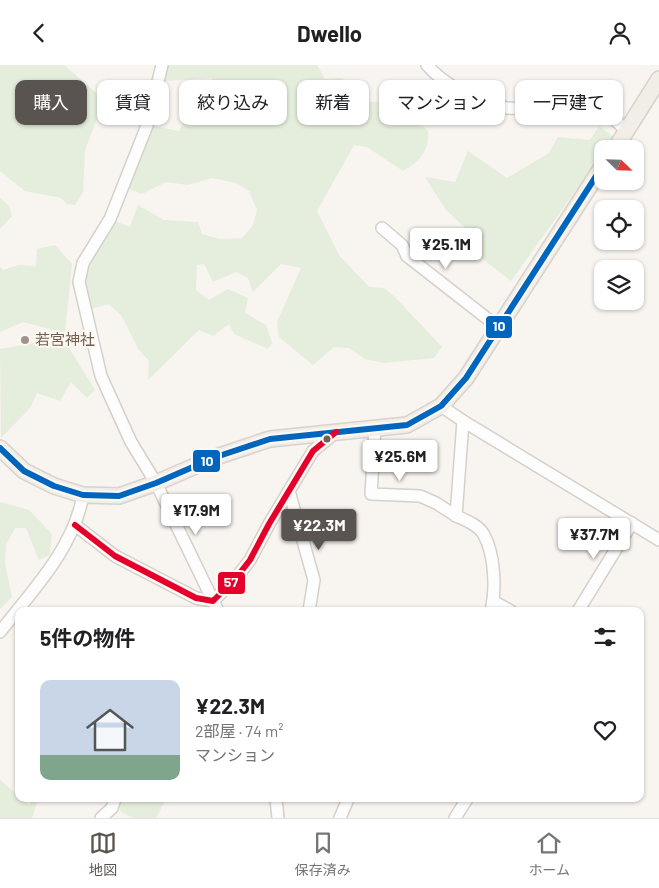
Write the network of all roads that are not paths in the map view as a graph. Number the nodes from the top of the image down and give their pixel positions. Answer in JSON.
{"nodes":[{"id":1,"x":162,"y":65,"type":"edge"},
{"id":2,"x":427,"y":65,"type":"edge"},
{"id":3,"x":659,"y":79,"type":"edge"},
{"id":4,"x":626,"y":131,"type":"junction"},
{"id":5,"x":620,"y":140,"type":"edge"},
{"id":6,"x":594,"y":179,"type":"edge"},
{"id":7,"x":382,"y":228,"type":"dead end"},
{"id":8,"x":498,"y":327,"type":"junction"},
{"id":9,"x":441,"y":406,"type":"junction"},
{"id":10,"x":463,"y":421,"type":"junction"},
{"id":11,"x":375,"y":428,"type":"junction"},
{"id":12,"x":336,"y":432,"type":"junction"},
{"id":13,"x":0,"y":448,"type":"edge"},
{"id":14,"x":156,"y":483,"type":"junction"},
{"id":15,"x":289,"y":491,"type":"junction"},
{"id":16,"x":82,"y":495,"type":"junction"},
{"id":17,"x":456,"y":516,"type":"junction"},
{"id":18,"x":632,"y":523,"type":"junction"},
{"id":19,"x":75,"y":525,"type":"junction"},
{"id":20,"x":659,"y":540,"type":"edge"},
{"id":21,"x":215,"y":606,"type":"edge"},
{"id":22,"x":492,"y":606,"type":"edge"},
{"id":23,"x":20,"y":607,"type":"edge"},
{"id":24,"x":310,"y":607,"type":"edge"},
{"id":25,"x":580,"y":607,"type":"edge"},
{"id":26,"x":15,"y":613,"type":"edge"},
{"id":27,"x":0,"y":632,"type":"edge"},
{"id":28,"x":113,"y":802,"type":"edge"},
{"id":29,"x":276,"y":802,"type":"edge"},
{"id":30,"x":347,"y":802,"type":"edge"},
{"id":31,"x":464,"y":802,"type":"edge"},
{"id":32,"x":101,"y":818,"type":"edge"},
{"id":33,"x":278,"y":818,"type":"edge"},
{"id":34,"x":340,"y":818,"type":"edge"},
{"id":35,"x":455,"y":818,"type":"edge"}],
"edges":[{"from":1,"to":14,"type":"street"},
{"from":2,"to":4,"type":"street"},
{"from":3,"to":4,"type":"main road"},
{"from":4,"to":5,"type":"main road"},
{"from":6,"to":8,"type":"main road"},
{"from":7,"to":8,"type":"street"},
{"from":8,"to":9,"type":"main road"},
{"from":9,"to":10,"type":"street"},
{"from":9,"to":11,"type":"main road"},
{"from":10,"to":17,"type":"street"},
{"from":10,"to":18,"type":"street"},
{"from":11,"to":12,"type":"main road"},
{"from":11,"to":17,"type":"street"},
{"from":12,"to":14,"type":"main road"},
{"from":12,"to":15,"type":"street"},
{"from":13,"to":16,"type":"main road"},
{"from":14,"to":16,"type":"main road"},
{"from":14,"to":21,"type":"street"},
{"from":15,"to":21,"type":"street"},
{"from":15,"to":24,"type":"street"},
{"from":16,"to":19,"type":"street"},
{"from":17,"to":22,"type":"street"},
{"from":18,"to":20,"type":"street"},
{"from":18,"to":25,"type":"street"},
{"from":19,"to":21,"type":"street"},
{"from":19,"to":23,"type":"street"},
{"from":26,"to":27,"type":"street"},
{"from":28,"to":32,"type":"street"},
{"from":29,"to":33,"type":"street"},
{"from":30,"to":34,"type":"street"},
{"from":31,"to":35,"type":"street"}]}
